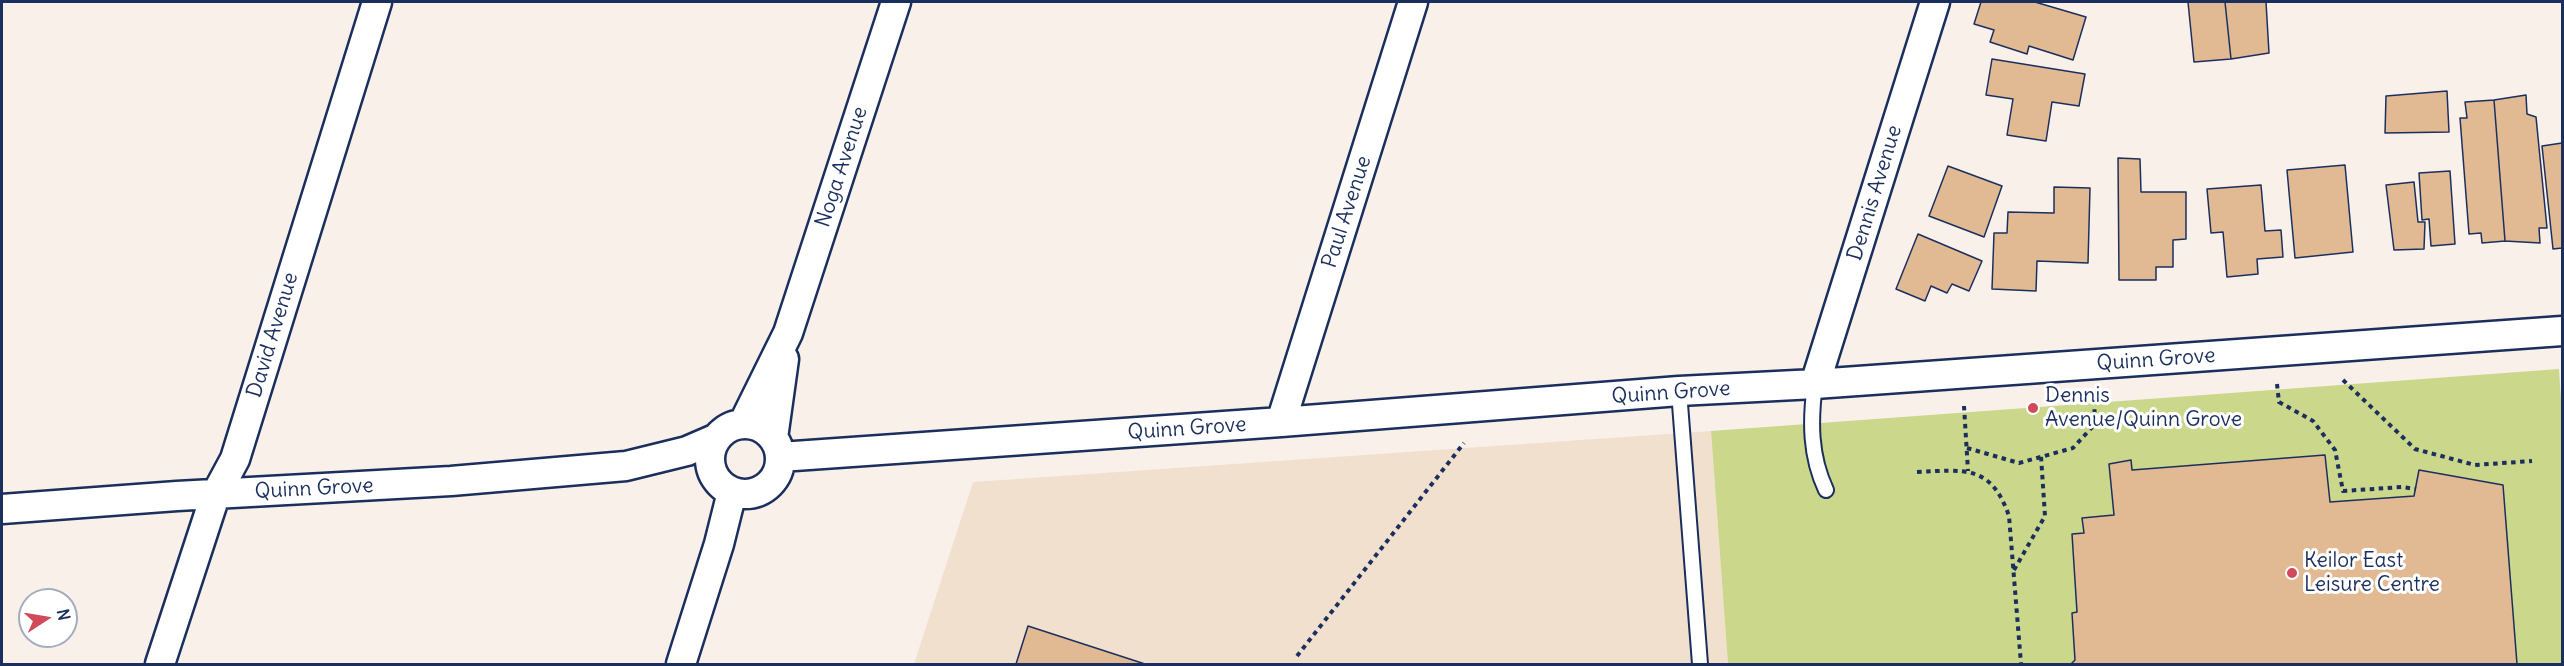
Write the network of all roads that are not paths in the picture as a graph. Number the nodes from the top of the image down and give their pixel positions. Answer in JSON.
{"nodes":[{"id":1,"x":377,"y":2,"type":"edge"},
{"id":2,"x":896,"y":2,"type":"edge"},
{"id":3,"x":1413,"y":2,"type":"edge"},
{"id":4,"x":1935,"y":2,"type":"edge"},
{"id":5,"x":2562,"y":331,"type":"edge"},
{"id":6,"x":788,"y":333,"type":"junction"},
{"id":7,"x":1815,"y":384,"type":"junction"},
{"id":8,"x":1679,"y":391,"type":"junction"},
{"id":9,"x":1281,"y":422,"type":"junction"},
{"id":10,"x":743,"y":424,"type":"junction"},
{"id":11,"x":717,"y":438,"type":"junction"},
{"id":12,"x":777,"y":447,"type":"junction"},
{"id":13,"x":626,"y":466,"type":"junction"},
{"id":14,"x":724,"y":486,"type":"junction"},
{"id":15,"x":1826,"y":490,"type":"dead end"},
{"id":16,"x":215,"y":496,"type":"junction"},
{"id":17,"x":2,"y":509,"type":"edge"},
{"id":18,"x":160,"y":664,"type":"edge"},
{"id":19,"x":681,"y":664,"type":"edge"},
{"id":20,"x":1700,"y":664,"type":"edge"}],
"edges":[{"from":1,"to":16,"type":"street","name":"David Avenue"},
{"from":2,"to":6,"type":"street","name":"Noga Avenue"},
{"from":3,"to":9,"type":"street","name":"Paul Avenue"},
{"from":4,"to":7,"type":"street","name":"Dennis Avenue"},
{"from":5,"to":7,"type":"street","name":"Quinn Grove"},
{"from":6,"to":10,"type":"street","name":"Noga Avenue"},
{"from":6,"to":12,"type":"street","name":"Noga Avenue"},
{"from":7,"to":8,"type":"street","name":"Quinn Grove"},
{"from":7,"to":15,"type":"lane"},
{"from":8,"to":9,"type":"street","name":"Quinn Grove"},
{"from":8,"to":20,"type":"lane"},
{"from":9,"to":12,"type":"street","name":"Quinn Grove"},
{"from":10,"to":11,"type":"street"},
{"from":10,"to":12,"type":"street"},
{"from":11,"to":13,"type":"street","name":"Quinn Grove"},
{"from":11,"to":14,"type":"street"},
{"from":12,"to":14,"type":"street"},
{"from":13,"to":14,"type":"street","name":"Quinn Grove"},
{"from":13,"to":16,"type":"street","name":"Quinn Grove"},
{"from":14,"to":19,"type":"street"},
{"from":16,"to":17,"type":"street","name":"Quinn Grove"},
{"from":16,"to":18,"type":"street","name":"David Avenue"}]}
